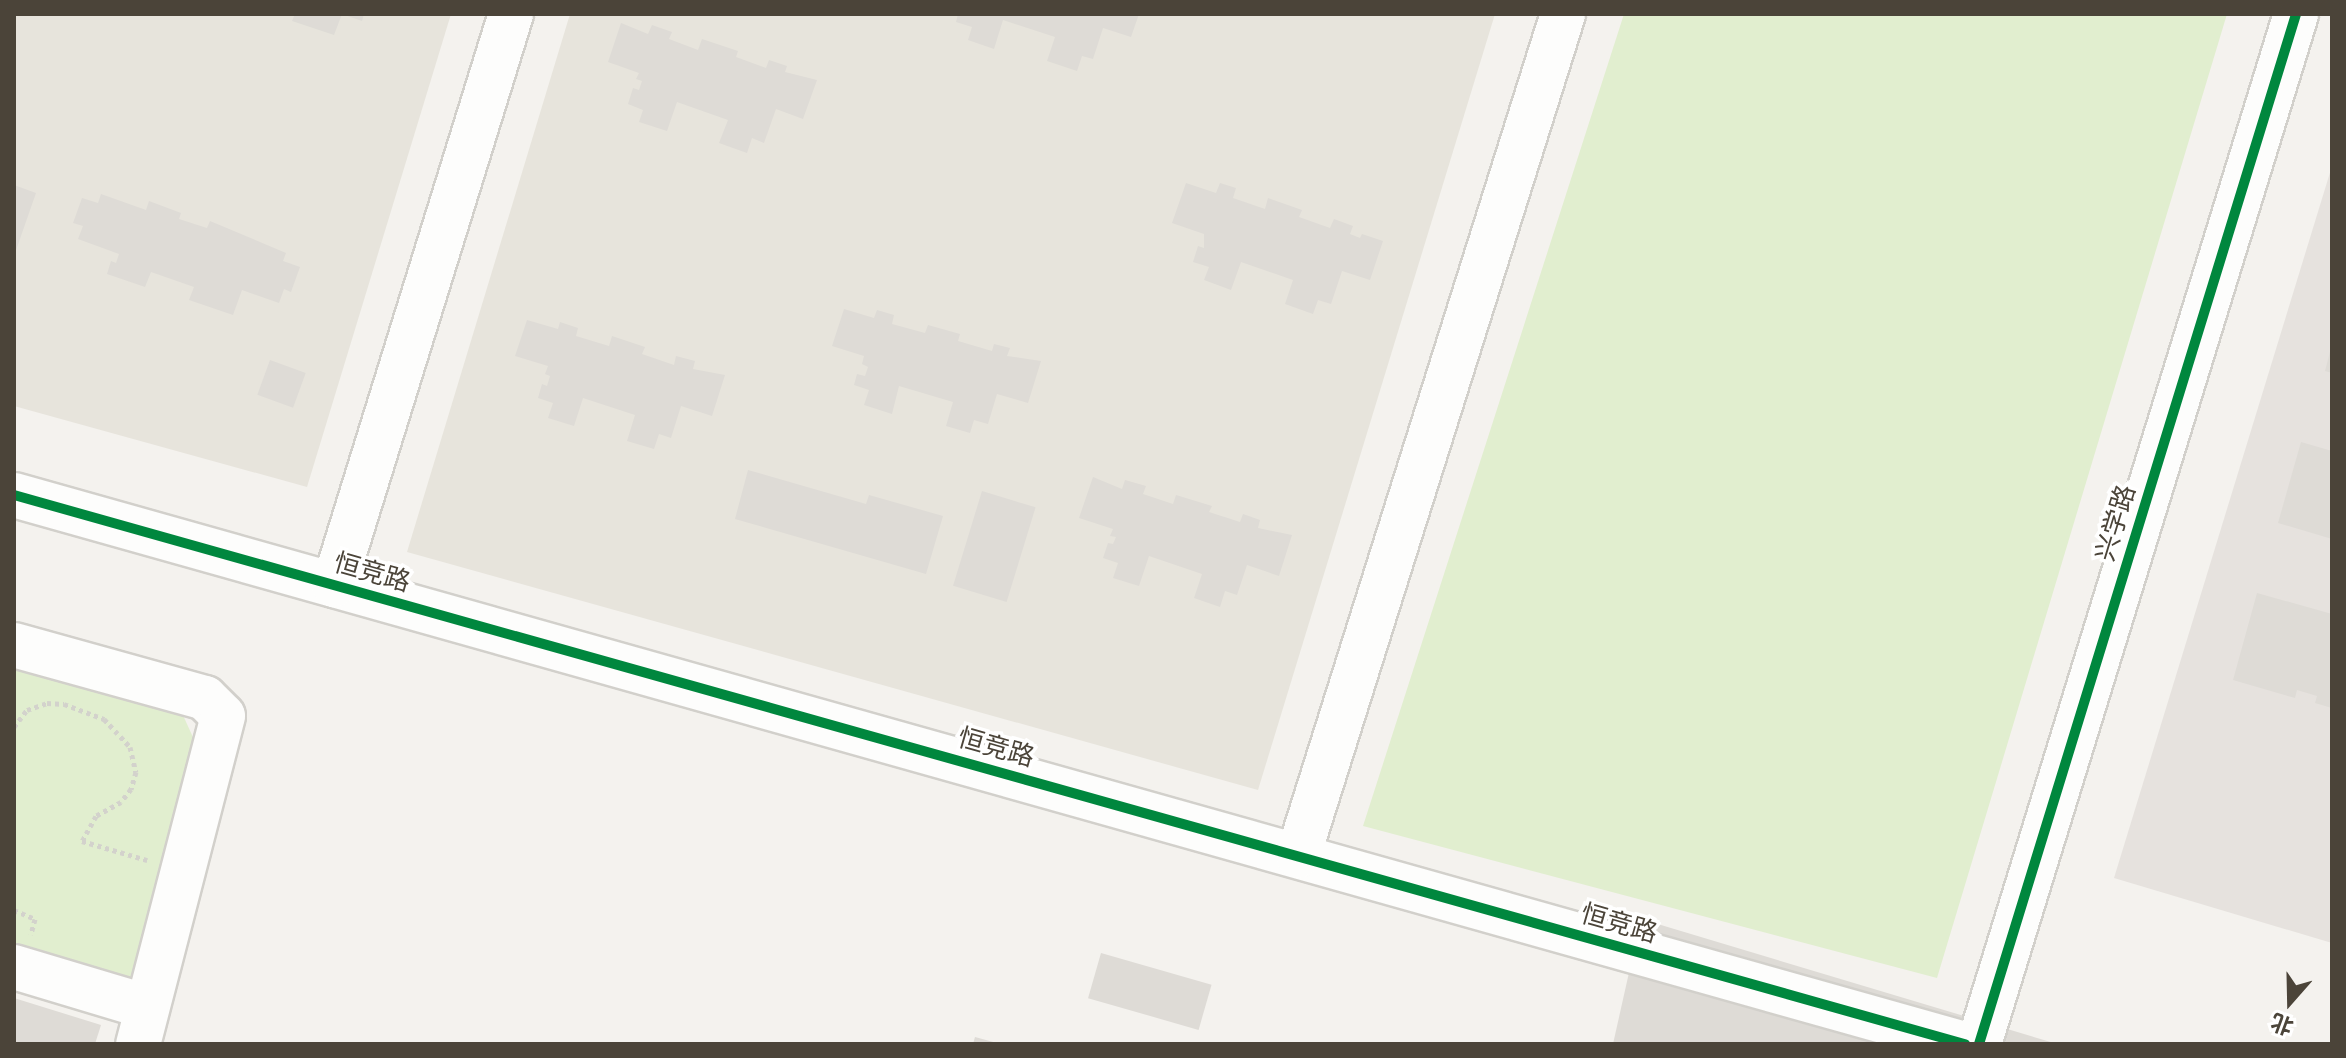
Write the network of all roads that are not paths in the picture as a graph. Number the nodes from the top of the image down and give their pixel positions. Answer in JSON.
{"nodes":[{"id":1,"x":511,"y":14,"type":"edge"},
{"id":2,"x":1563,"y":14,"type":"edge"},
{"id":3,"x":2296,"y":14,"type":"edge"},
{"id":4,"x":14,"y":495,"type":"edge"},
{"id":5,"x":334,"y":585,"type":"junction"},
{"id":6,"x":14,"y":645,"type":"edge"},
{"id":7,"x":1298,"y":856,"type":"junction"},
{"id":8,"x":14,"y":967,"type":"edge"},
{"id":9,"x":142,"y":1026,"type":"edge"},
{"id":10,"x":1965,"y":1044,"type":"edge"},
{"id":11,"x":1979,"y":1044,"type":"edge"}],
"edges":[{"from":1,"to":5,"type":"street"},
{"from":2,"to":7,"type":"street"},
{"from":3,"to":11,"type":"street","name":"兴学路"},
{"from":4,"to":5,"type":"street","name":"恒竞路"},
{"from":5,"to":7,"type":"street","name":"恒竞路"},
{"from":6,"to":9,"type":"street"},
{"from":7,"to":10,"type":"street","name":"恒竞路"},
{"from":8,"to":9,"type":"street"}]}
